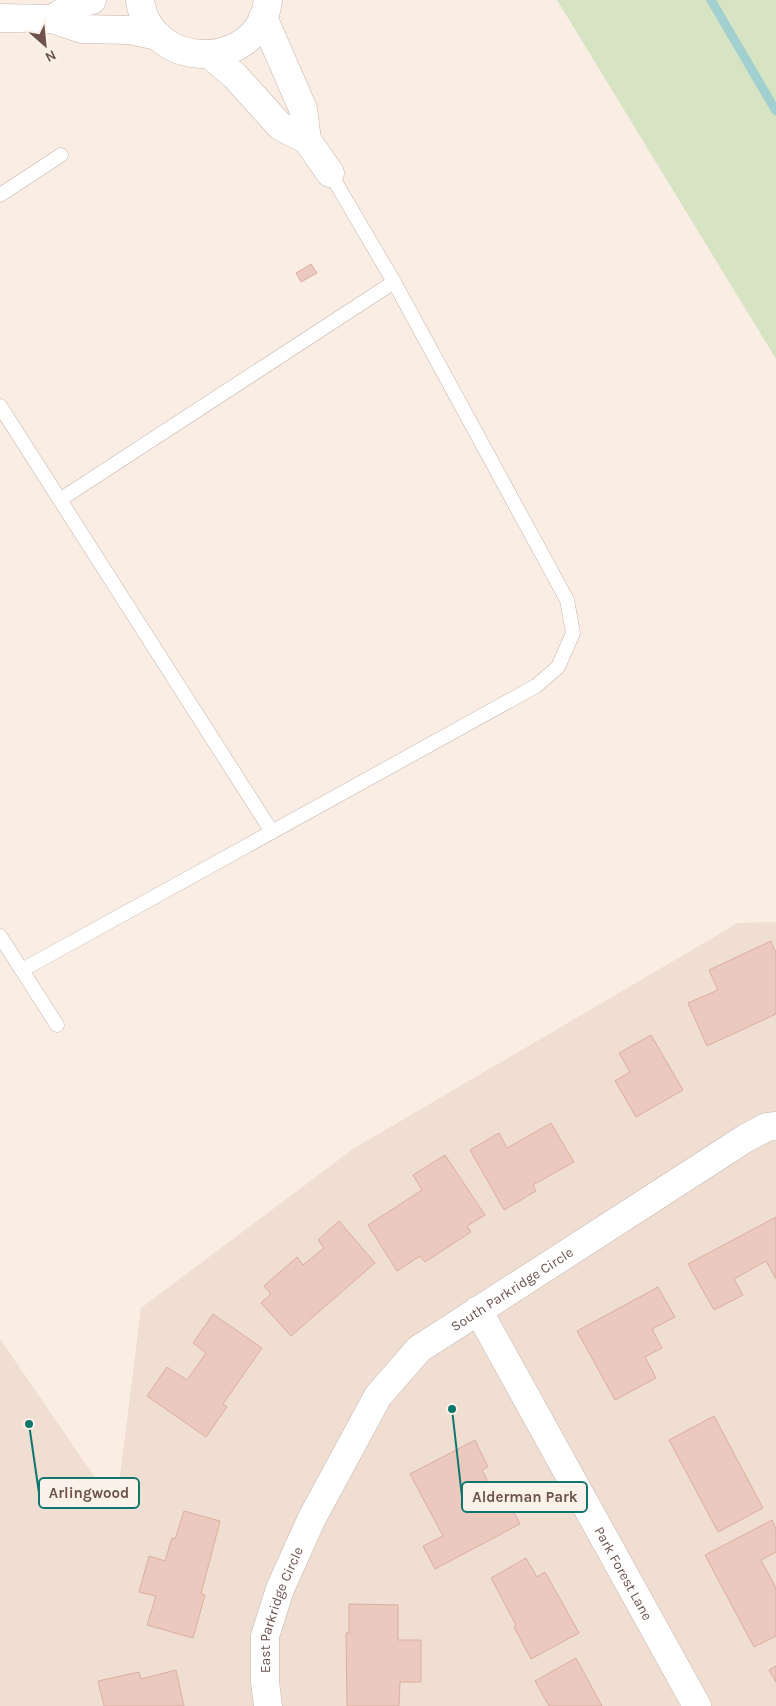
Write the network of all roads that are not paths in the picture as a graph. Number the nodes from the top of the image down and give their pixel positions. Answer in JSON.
{"nodes":[{"id":1,"x":92,"y":0,"type":"edge"},
{"id":2,"x":140,"y":0,"type":"edge"},
{"id":3,"x":266,"y":9,"type":"edge"},
{"id":4,"x":0,"y":18,"type":"edge"},
{"id":5,"x":52,"y":19,"type":"junction"},
{"id":6,"x":158,"y":36,"type":"junction"},
{"id":7,"x":210,"y":55,"type":"junction"},
{"id":8,"x":307,"y":140,"type":"junction"},
{"id":9,"x":61,"y":156,"type":"dead end"},
{"id":10,"x":330,"y":174,"type":"joint"},
{"id":11,"x":0,"y":195,"type":"edge"},
{"id":12,"x":394,"y":282,"type":"junction"},
{"id":13,"x":0,"y":406,"type":"edge"},
{"id":14,"x":61,"y":499,"type":"junction"},
{"id":15,"x":272,"y":832,"type":"junction"},
{"id":16,"x":0,"y":936,"type":"edge"},
{"id":17,"x":22,"y":970,"type":"junction"},
{"id":18,"x":57,"y":1025,"type":"dead end"},
{"id":19,"x":776,"y":1126,"type":"edge"},
{"id":20,"x":478,"y":1310,"type":"junction"},
{"id":21,"x":312,"y":1518,"type":"joint"},
{"id":22,"x":268,"y":1706,"type":"edge"},
{"id":23,"x":697,"y":1706,"type":"edge"}],
"edges":[{"from":1,"to":5,"type":"street"},
{"from":2,"to":6,"type":"street"},
{"from":3,"to":7,"type":"street"},
{"from":3,"to":8,"type":"street"},
{"from":4,"to":5,"type":"street"},
{"from":5,"to":6,"type":"street"},
{"from":6,"to":7,"type":"street"},
{"from":7,"to":8,"type":"street"},
{"from":8,"to":10,"type":"street"},
{"from":9,"to":11,"type":"lane"},
{"from":10,"to":12,"type":"lane"},
{"from":12,"to":14,"type":"lane"},
{"from":12,"to":15,"type":"lane"},
{"from":13,"to":14,"type":"lane"},
{"from":14,"to":15,"type":"lane"},
{"from":15,"to":17,"type":"lane"},
{"from":16,"to":17,"type":"lane"},
{"from":17,"to":18,"type":"lane"},
{"from":19,"to":20,"type":"street","name":"South Parkridge Circle"},
{"from":20,"to":21,"type":"street","name":"South Parkridge Circle"},
{"from":20,"to":23,"type":"street","name":"Park Forest Lane"},
{"from":21,"to":22,"type":"street","name":"East Parkridge Circle"}]}
